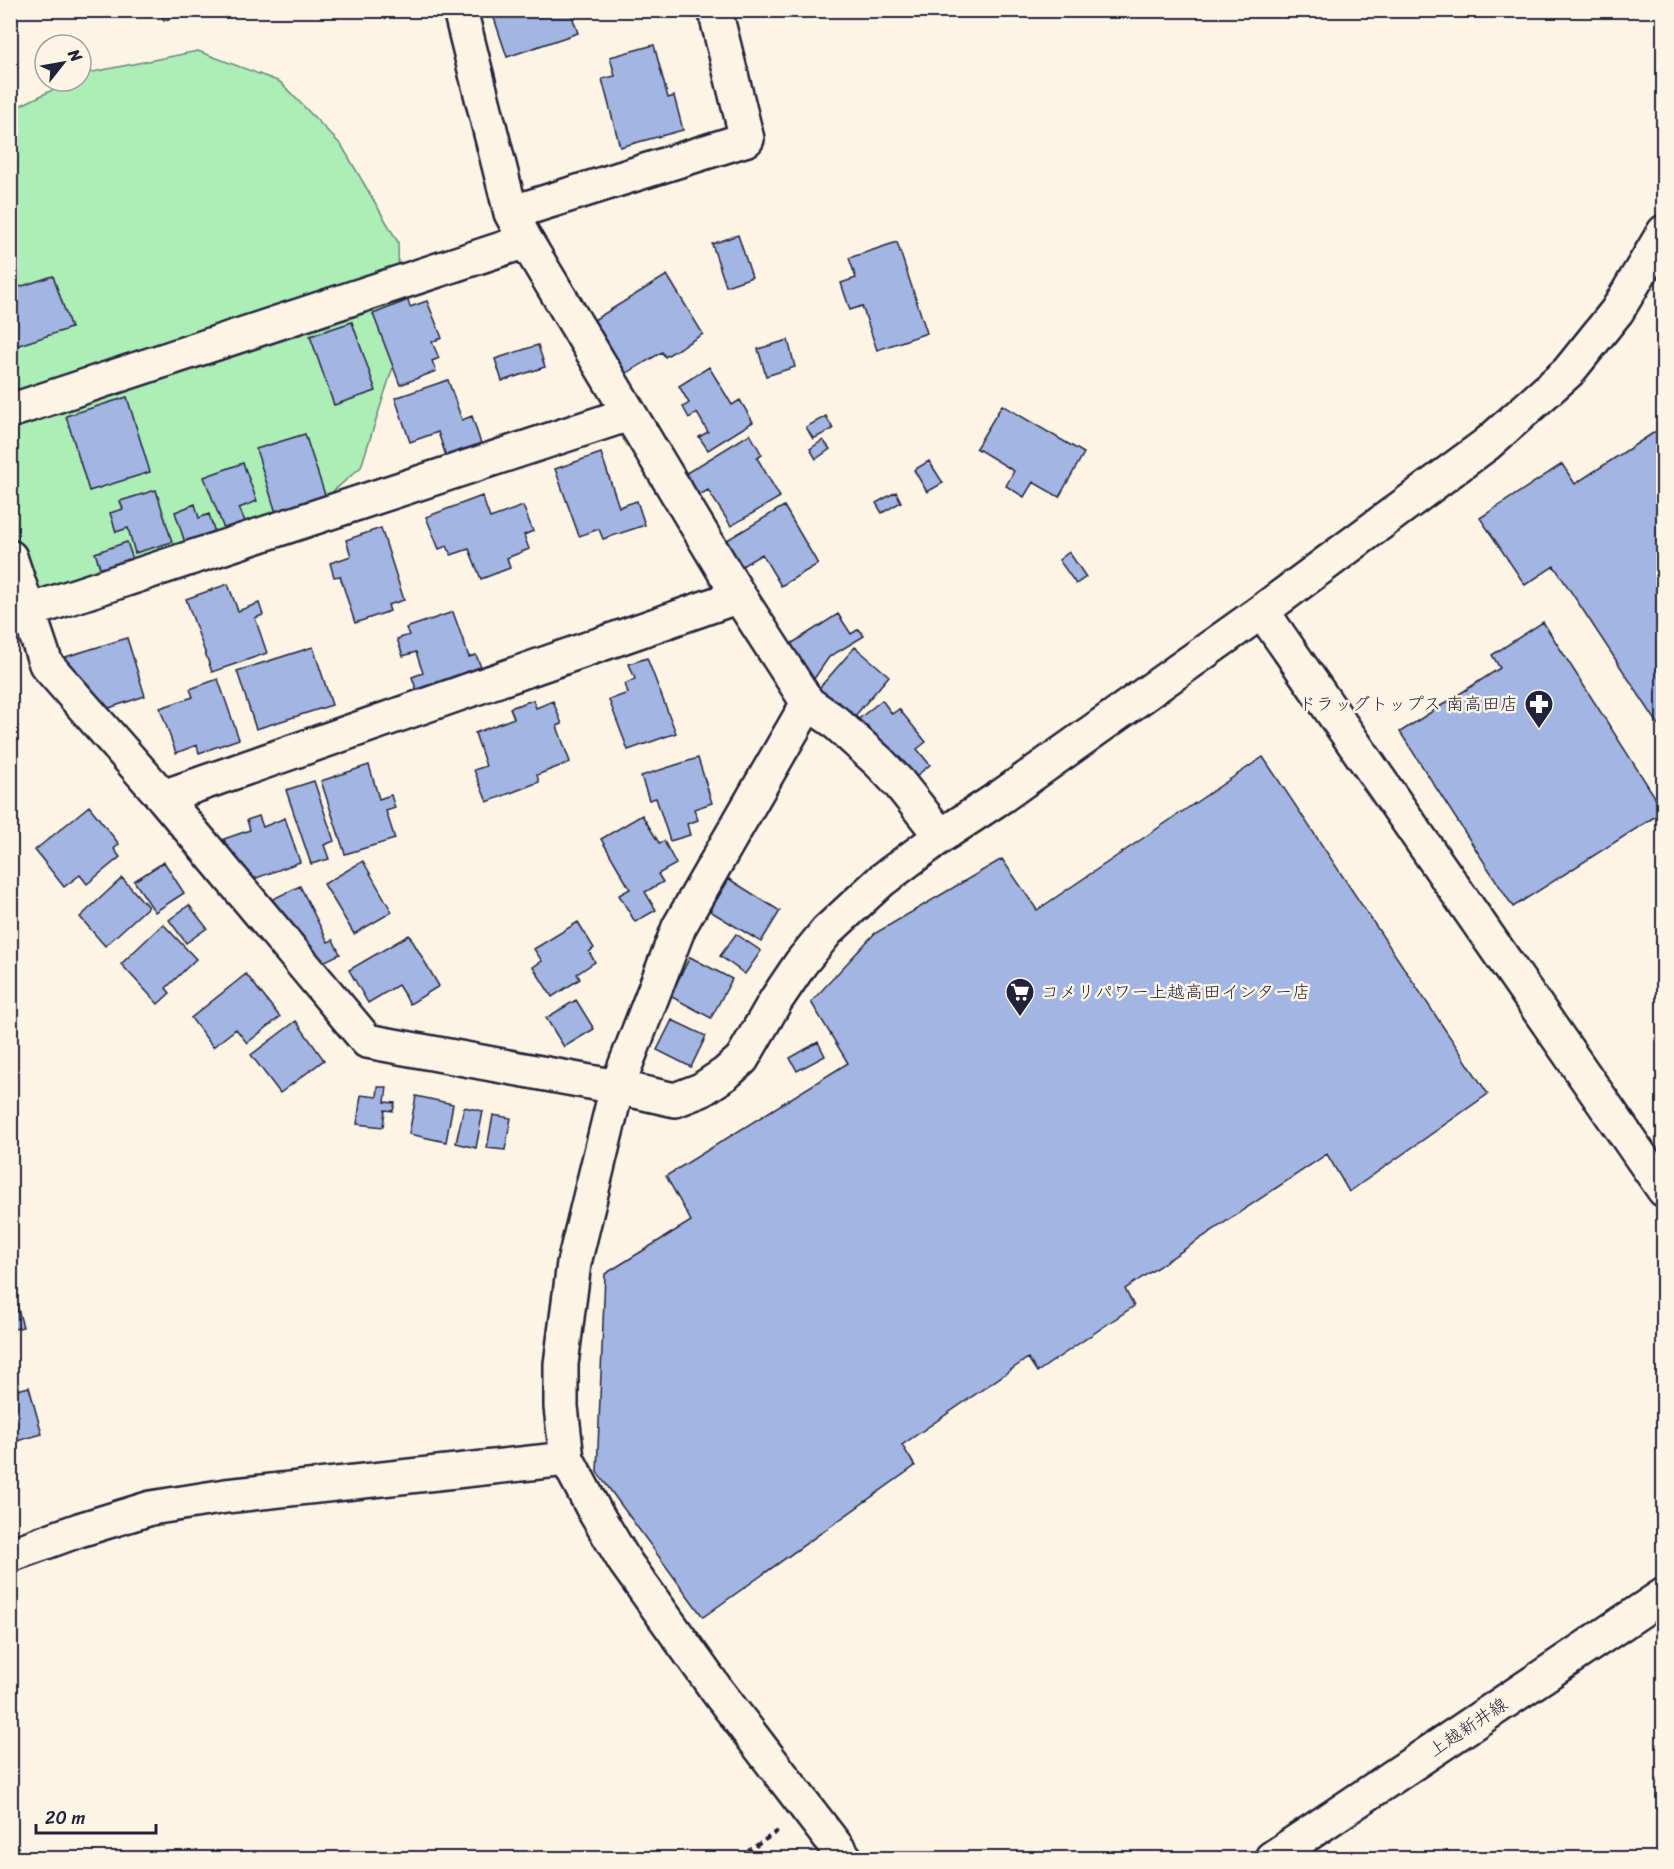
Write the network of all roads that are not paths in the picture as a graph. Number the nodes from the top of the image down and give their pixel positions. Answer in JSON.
{"nodes":[{"id":1,"x":460,"y":10,"type":"edge"},
{"id":2,"x":716,"y":10,"type":"edge"},
{"id":3,"x":518,"y":227,"type":"junction"},
{"id":4,"x":1664,"y":232,"type":"edge"},
{"id":5,"x":10,"y":411,"type":"edge"},
{"id":6,"x":629,"y":414,"type":"junction"},
{"id":7,"x":10,"y":557,"type":"edge"},
{"id":8,"x":739,"y":596,"type":"junction"},
{"id":9,"x":29,"y":610,"type":"junction"},
{"id":10,"x":1262,"y":611,"type":"junction"},
{"id":11,"x":808,"y":703,"type":"junction"},
{"id":12,"x":163,"y":797,"type":"junction"},
{"id":13,"x":941,"y":836,"type":"junction"},
{"id":14,"x":617,"y":1087,"type":"junction"},
{"id":15,"x":1664,"y":1190,"type":"edge"},
{"id":16,"x":567,"y":1459,"type":"junction"},
{"id":17,"x":10,"y":1555,"type":"edge"},
{"id":18,"x":1664,"y":1595,"type":"edge"},
{"id":19,"x":845,"y":1858,"type":"edge"},
{"id":20,"x":1272,"y":1858,"type":"edge"}],
"edges":[{"from":1,"to":3,"type":"street"},
{"from":2,"to":3,"type":"street"},
{"from":3,"to":5,"type":"street"},
{"from":3,"to":6,"type":"street"},
{"from":4,"to":10,"type":"street"},
{"from":6,"to":8,"type":"street"},
{"from":6,"to":9,"type":"street"},
{"from":7,"to":9,"type":"street"},
{"from":8,"to":11,"type":"street"},
{"from":8,"to":12,"type":"street"},
{"from":9,"to":12,"type":"street"},
{"from":10,"to":13,"type":"street"},
{"from":10,"to":15,"type":"street"},
{"from":11,"to":13,"type":"street"},
{"from":11,"to":14,"type":"street"},
{"from":12,"to":14,"type":"street"},
{"from":13,"to":14,"type":"street"},
{"from":14,"to":16,"type":"street"},
{"from":16,"to":17,"type":"street"},
{"from":16,"to":19,"type":"street"},
{"from":18,"to":20,"type":"street","name":"上越新井線"}]}
